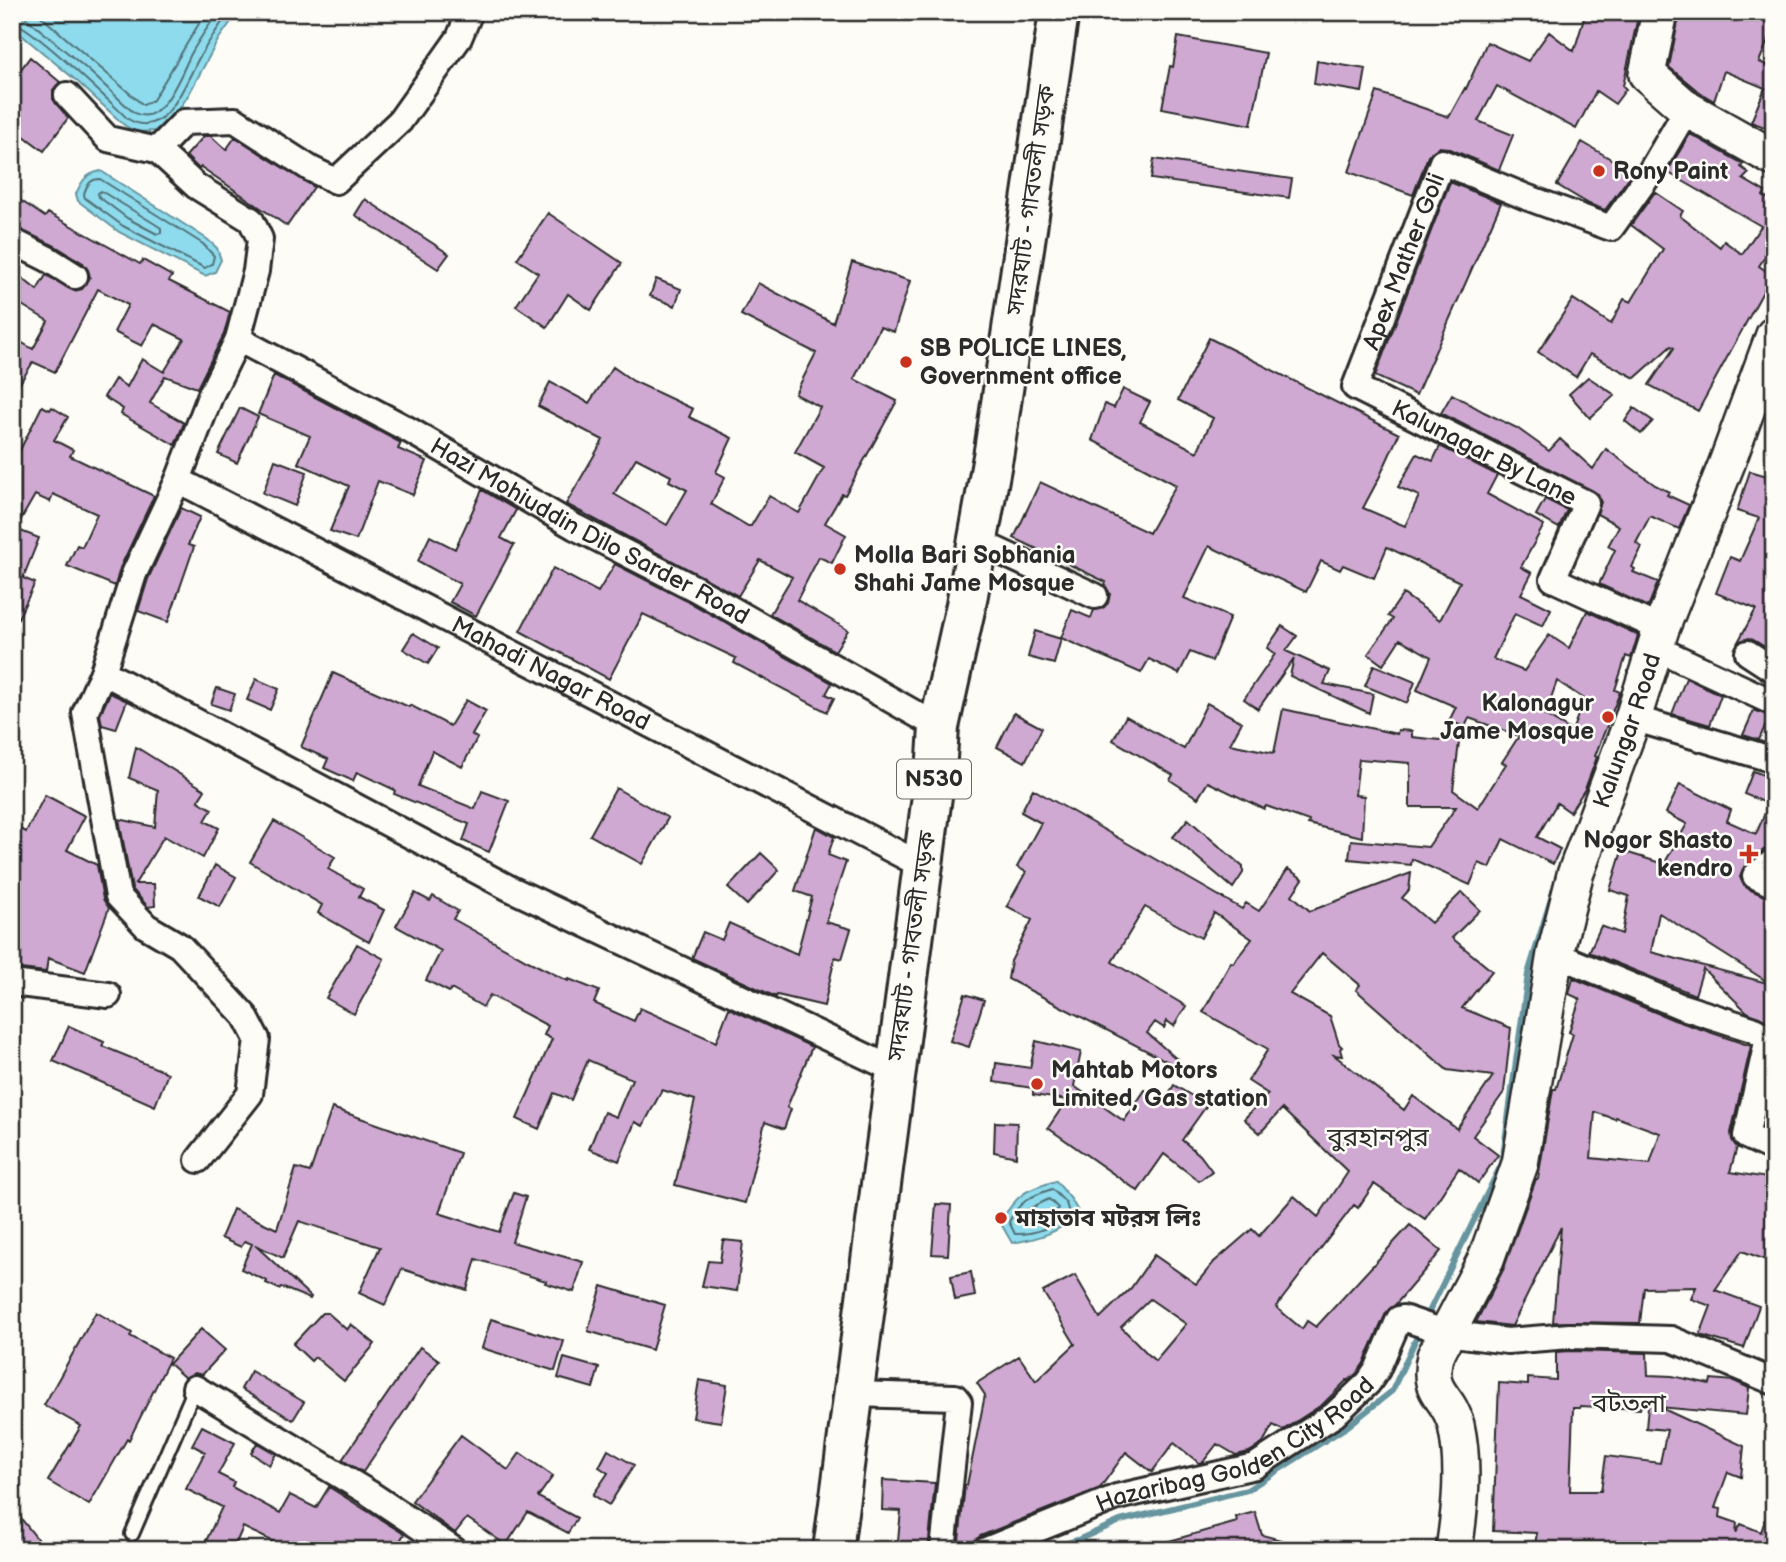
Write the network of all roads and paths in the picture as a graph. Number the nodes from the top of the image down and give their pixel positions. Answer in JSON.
{"nodes":[{"id":1,"x":470,"y":12,"type":"edge"},
{"id":2,"x":1059,"y":12,"type":"edge"},
{"id":3,"x":1661,"y":12,"type":"edge"},
{"id":4,"x":66,"y":95,"type":"dead end"},
{"id":5,"x":1687,"y":109,"type":"junction"},
{"id":6,"x":157,"y":150,"type":"junction"},
{"id":7,"x":1774,"y":158,"type":"edge"},
{"id":8,"x":12,"y":241,"type":"edge"},
{"id":9,"x":75,"y":276,"type":"dead end"},
{"id":10,"x":1774,"y":335,"type":"edge"},
{"id":11,"x":239,"y":339,"type":"junction"},
{"id":12,"x":1355,"y":387,"type":"joint"},
{"id":13,"x":1764,"y":396,"type":"edge"},
{"id":14,"x":178,"y":480,"type":"junction"},
{"id":15,"x":977,"y":541,"type":"junction"},
{"id":16,"x":1095,"y":596,"type":"dead end"},
{"id":17,"x":1658,"y":639,"type":"junction"},
{"id":18,"x":1748,"y":653,"type":"dead end"},
{"id":19,"x":1774,"y":670,"type":"edge"},
{"id":20,"x":103,"y":672,"type":"junction"},
{"id":21,"x":1774,"y":703,"type":"edge"},
{"id":22,"x":1633,"y":718,"type":"junction"},
{"id":23,"x":939,"y":727,"type":"junction"},
{"id":24,"x":1774,"y":760,"type":"edge"},
{"id":25,"x":1774,"y":860,"type":"edge"},
{"id":26,"x":923,"y":866,"type":"junction"},
{"id":27,"x":1774,"y":885,"type":"edge"},
{"id":28,"x":1555,"y":954,"type":"junction"},
{"id":29,"x":12,"y":983,"type":"edge"},
{"id":30,"x":108,"y":995,"type":"dead end"},
{"id":31,"x":895,"y":1070,"type":"junction"},
{"id":32,"x":1774,"y":1149,"type":"edge"},
{"id":33,"x":198,"y":1160,"type":"dead end"},
{"id":34,"x":1430,"y":1328,"type":"junction"},
{"id":35,"x":1774,"y":1382,"type":"edge"},
{"id":36,"x":195,"y":1388,"type":"joint"},
{"id":37,"x":853,"y":1394,"type":"junction"},
{"id":38,"x":132,"y":1534,"type":"dead end"},
{"id":39,"x":454,"y":1550,"type":"edge"},
{"id":40,"x":833,"y":1550,"type":"edge"},
{"id":41,"x":943,"y":1550,"type":"edge"},
{"id":42,"x":986,"y":1550,"type":"edge"},
{"id":43,"x":1454,"y":1550,"type":"edge"}],
"edges":[{"from":1,"to":6,"type":"street"},
{"from":2,"to":15,"type":"highway","name":"সদরঘাট - গাবতলী সড়ক","number":"N530"},
{"from":3,"to":5,"type":"street"},
{"from":4,"to":6,"type":"street"},
{"from":5,"to":7,"type":"street"},
{"from":5,"to":12,"type":"street","name":"Apex Mather Goli"},
{"from":6,"to":11,"type":"street"},
{"from":8,"to":9,"type":"street"},
{"from":10,"to":13,"type":"street","name":"Kalungar Road"},
{"from":11,"to":14,"type":"street"},
{"from":11,"to":23,"type":"street","name":"Hazi Mohiuddin Dilo Sarder Road"},
{"from":12,"to":17,"type":"street","name":"Kalunagar By Lane"},
{"from":13,"to":17,"type":"street","name":"Kalungar Road"},
{"from":14,"to":20,"type":"street"},
{"from":14,"to":26,"type":"street","name":"Mahadi Nagar Road"},
{"from":15,"to":16,"type":"street"},
{"from":15,"to":23,"type":"highway","name":"সদরঘাট - গাবতলী সড়ক","number":"N530"},
{"from":17,"to":21,"type":"street"},
{"from":17,"to":22,"type":"street","name":"Kalungar Road"},
{"from":18,"to":19,"type":"street"},
{"from":20,"to":31,"type":"street"},
{"from":20,"to":33,"type":"street"},
{"from":22,"to":24,"type":"street"},
{"from":22,"to":28,"type":"street","name":"Kalungar Road"},
{"from":23,"to":26,"type":"highway","name":"সদরঘাট - গাবতলী সড়ক","number":"N530"},
{"from":25,"to":27,"type":"street"},
{"from":26,"to":31,"type":"highway","name":"সদরঘাট - গাবতলী সড়ক","number":"N530"},
{"from":28,"to":32,"type":"street"},
{"from":28,"to":34,"type":"street","name":"Kalungar Road"},
{"from":29,"to":30,"type":"street"},
{"from":31,"to":37,"type":"highway","name":"সদরঘাট - গাবতলী সড়ক","number":"N530"},
{"from":34,"to":35,"type":"street"},
{"from":34,"to":42,"type":"street","name":"Hazaribag Golden City Road"},
{"from":34,"to":43,"type":"street","name":"Kalungar Road"},
{"from":36,"to":38,"type":"lane"},
{"from":36,"to":39,"type":"street"},
{"from":37,"to":40,"type":"highway","name":"সদরঘাট - গাবতলী সড়ক","number":"N530"},
{"from":37,"to":41,"type":"street"}]}
